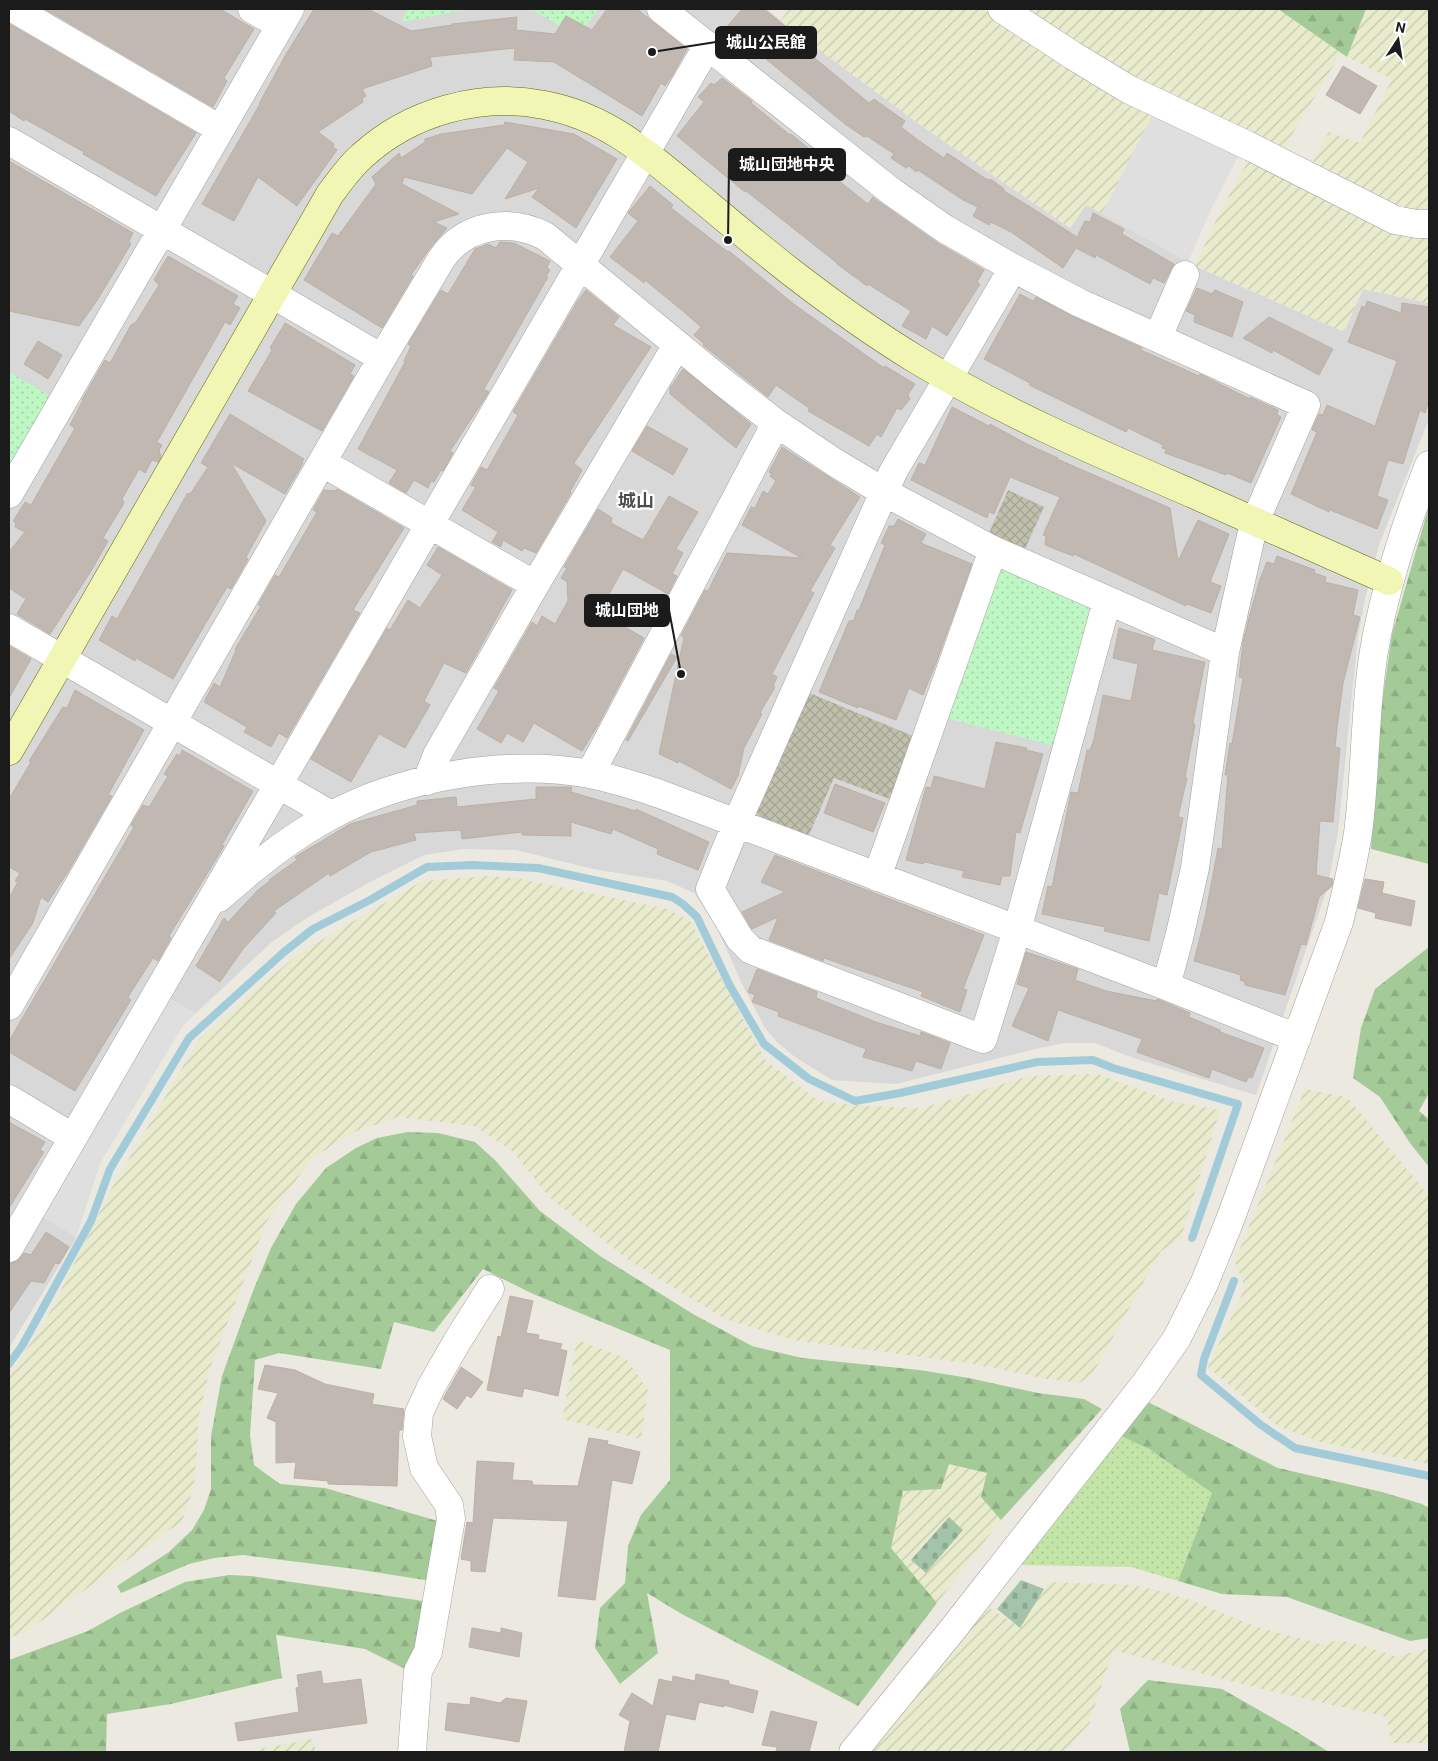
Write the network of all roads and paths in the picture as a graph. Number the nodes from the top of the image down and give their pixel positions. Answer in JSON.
{"nodes":[{"id":1,"x":14,"y":9,"type":"edge"},
{"id":2,"x":252,"y":9,"type":"edge"},
{"id":3,"x":1002,"y":9,"type":"edge"},
{"id":4,"x":665,"y":10,"type":"edge"},
{"id":5,"x":285,"y":17,"type":"edge"},
{"id":6,"x":708,"y":45,"type":"junction"},
{"id":7,"x":220,"y":129,"type":"junction"},
{"id":8,"x":9,"y":141,"type":"edge"},
{"id":9,"x":645,"y":152,"type":"junction"},
{"id":10,"x":1429,"y":224,"type":"edge"},
{"id":11,"x":161,"y":230,"type":"junction"},
{"id":12,"x":579,"y":265,"type":"junction"},
{"id":13,"x":1013,"y":268,"type":"junction"},
{"id":14,"x":1184,"y":275,"type":"dead end"},
{"id":15,"x":272,"y":295,"type":"junction"},
{"id":16,"x":1158,"y":338,"type":"junction"},
{"id":17,"x":677,"y":345,"type":"junction"},
{"id":18,"x":382,"y":358,"type":"junction"},
{"id":19,"x":948,"y":378,"type":"junction"},
{"id":20,"x":776,"y":423,"type":"junction"},
{"id":21,"x":323,"y":463,"type":"junction"},
{"id":22,"x":1429,"y":465,"type":"edge"},
{"id":23,"x":884,"y":492,"type":"junction"},
{"id":24,"x":9,"y":494,"type":"edge"},
{"id":25,"x":1256,"y":522,"type":"junction"},
{"id":26,"x":429,"y":524,"type":"junction"},
{"id":27,"x":993,"y":550,"type":"junction"},
{"id":28,"x":1389,"y":582,"type":"junction"},
{"id":29,"x":535,"y":585,"type":"junction"},
{"id":30,"x":1107,"y":601,"type":"junction"},
{"id":31,"x":9,"y":628,"type":"edge"},
{"id":32,"x":1225,"y":652,"type":"junction"},
{"id":33,"x":62,"y":659,"type":"junction"},
{"id":34,"x":172,"y":723,"type":"junction"},
{"id":35,"x":9,"y":751,"type":"edge"},
{"id":36,"x":590,"y":774,"type":"junction"},
{"id":37,"x":427,"y":781,"type":"junction"},
{"id":38,"x":278,"y":784,"type":"junction"},
{"id":39,"x":331,"y":815,"type":"junction"},
{"id":40,"x":737,"y":822,"type":"junction"},
{"id":41,"x":877,"y":876,"type":"junction"},
{"id":42,"x":203,"y":913,"type":"junction"},
{"id":43,"x":1017,"y":930,"type":"junction"},
{"id":44,"x":1166,"y":986,"type":"junction"},
{"id":45,"x":9,"y":1006,"type":"edge"},
{"id":46,"x":1297,"y":1038,"type":"junction"},
{"id":47,"x":9,"y":1099,"type":"edge"},
{"id":48,"x":72,"y":1137,"type":"junction"},
{"id":49,"x":9,"y":1248,"type":"edge"},
{"id":50,"x":490,"y":1289,"type":"dead end"},
{"id":51,"x":412,"y":1752,"type":"edge"},
{"id":52,"x":853,"y":1752,"type":"edge"}],
"edges":[{"from":1,"to":7,"type":"street"},
{"from":2,"to":5,"type":"street"},
{"from":3,"to":10,"type":"street"},
{"from":4,"to":6,"type":"street"},
{"from":5,"to":7,"type":"street"},
{"from":6,"to":9,"type":"street"},
{"from":6,"to":13,"type":"street"},
{"from":7,"to":11,"type":"street"},
{"from":8,"to":11,"type":"street"},
{"from":9,"to":12,"type":"street"},
{"from":9,"to":15,"type":"street"},
{"from":9,"to":19,"type":"street"},
{"from":11,"to":15,"type":"street"},
{"from":11,"to":24,"type":"street"},
{"from":12,"to":17,"type":"street"},
{"from":12,"to":18,"type":"street"},
{"from":12,"to":26,"type":"street"},
{"from":13,"to":16,"type":"street"},
{"from":13,"to":19,"type":"street"},
{"from":14,"to":16,"type":"street"},
{"from":15,"to":18,"type":"street"},
{"from":15,"to":33,"type":"street"},
{"from":16,"to":25,"type":"street"},
{"from":17,"to":20,"type":"street"},
{"from":17,"to":29,"type":"street"},
{"from":18,"to":21,"type":"street"},
{"from":19,"to":23,"type":"street"},
{"from":19,"to":25,"type":"street"},
{"from":20,"to":23,"type":"street"},
{"from":20,"to":36,"type":"street"},
{"from":21,"to":26,"type":"street"},
{"from":21,"to":34,"type":"street"},
{"from":22,"to":28,"type":"street"},
{"from":23,"to":27,"type":"street"},
{"from":23,"to":40,"type":"street"},
{"from":25,"to":28,"type":"street"},
{"from":25,"to":32,"type":"street"},
{"from":26,"to":29,"type":"street"},
{"from":26,"to":38,"type":"street"},
{"from":27,"to":30,"type":"street"},
{"from":27,"to":41,"type":"street"},
{"from":28,"to":46,"type":"street"},
{"from":29,"to":37,"type":"street"},
{"from":30,"to":32,"type":"street"},
{"from":30,"to":43,"type":"street"},
{"from":31,"to":33,"type":"street"},
{"from":32,"to":44,"type":"street"},
{"from":33,"to":34,"type":"street"},
{"from":33,"to":35,"type":"street"},
{"from":34,"to":38,"type":"street"},
{"from":34,"to":45,"type":"street"},
{"from":36,"to":37,"type":"street"},
{"from":36,"to":40,"type":"street"},
{"from":37,"to":39,"type":"street"},
{"from":38,"to":39,"type":"street"},
{"from":38,"to":42,"type":"street"},
{"from":39,"to":42,"type":"street"},
{"from":40,"to":41,"type":"street"},
{"from":40,"to":43,"type":"street"},
{"from":41,"to":43,"type":"street"},
{"from":42,"to":48,"type":"street"},
{"from":43,"to":44,"type":"street"},
{"from":44,"to":46,"type":"street"},
{"from":46,"to":52,"type":"street"},
{"from":47,"to":48,"type":"street"},
{"from":48,"to":49,"type":"street"},
{"from":50,"to":51,"type":"street"}]}
